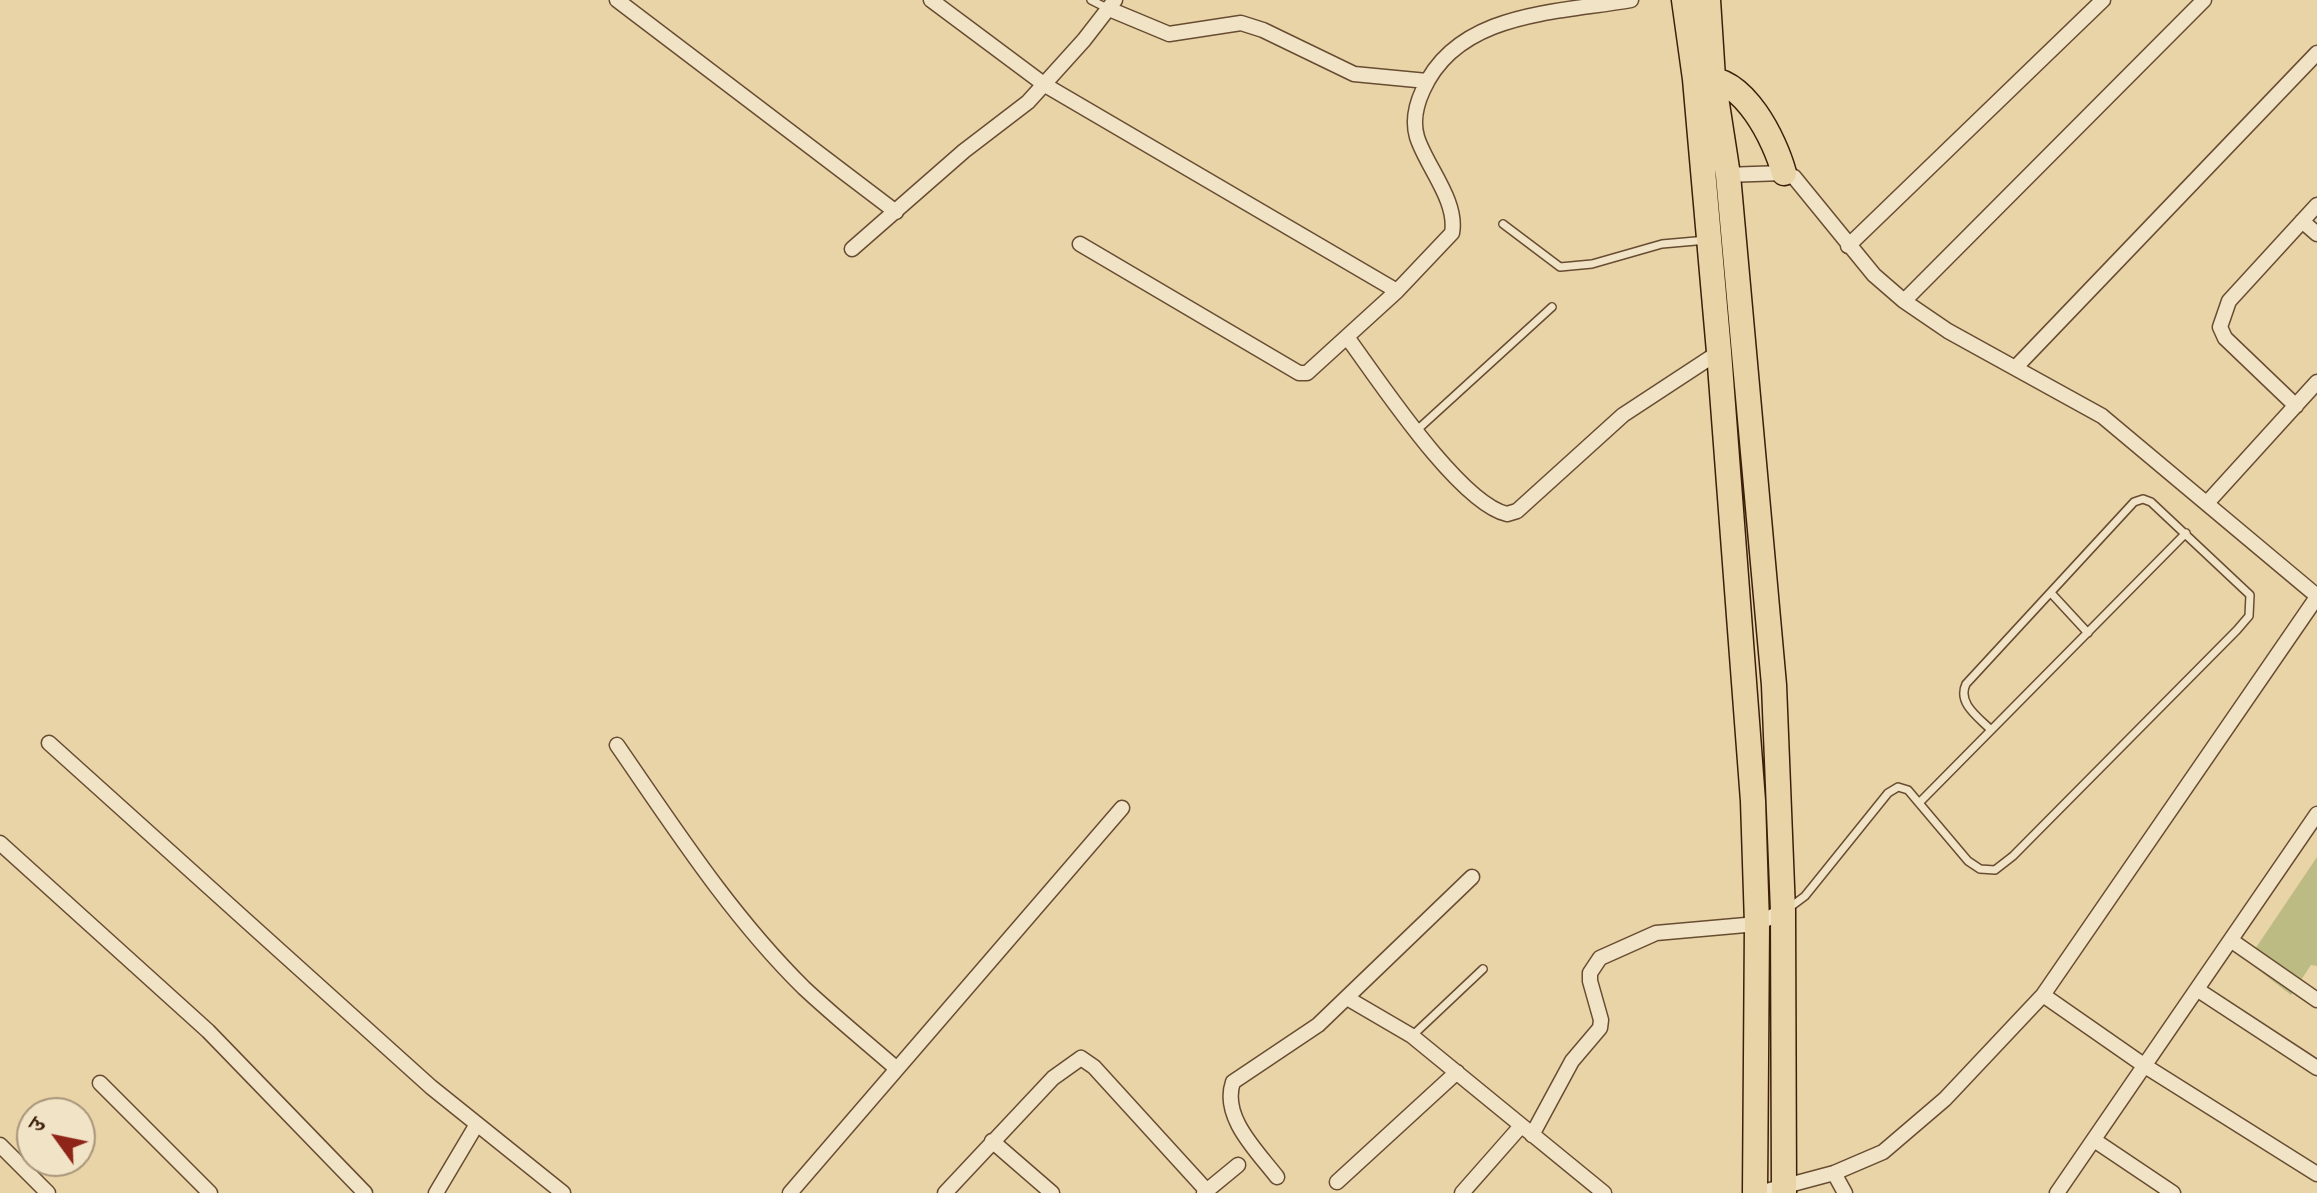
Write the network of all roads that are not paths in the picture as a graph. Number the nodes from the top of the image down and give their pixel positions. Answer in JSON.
{"nodes":[{"id":1,"x":617,"y":0,"type":"edge"},
{"id":2,"x":931,"y":0,"type":"edge"},
{"id":3,"x":1091,"y":0,"type":"edge"},
{"id":4,"x":1631,"y":0,"type":"edge"},
{"id":5,"x":1684,"y":0,"type":"edge"},
{"id":6,"x":1708,"y":0,"type":"edge"},
{"id":7,"x":2103,"y":0,"type":"edge"},
{"id":8,"x":2204,"y":0,"type":"edge"},
{"id":9,"x":1112,"y":5,"type":"edge"},
{"id":10,"x":2317,"y":53,"type":"edge"},
{"id":11,"x":1704,"y":79,"type":"junction"},
{"id":12,"x":1427,"y":81,"type":"junction"},
{"id":13,"x":1045,"y":85,"type":"junction"},
{"id":14,"x":1784,"y":173,"type":"junction"},
{"id":15,"x":1728,"y":175,"type":"junction"},
{"id":16,"x":1703,"y":179,"type":"junction"},
{"id":17,"x":2317,"y":205,"type":"edge"},
{"id":18,"x":896,"y":212,"type":"junction"},
{"id":19,"x":2302,"y":221,"type":"junction"},
{"id":20,"x":1503,"y":224,"type":"dead end"},
{"id":21,"x":2317,"y":234,"type":"edge"},
{"id":22,"x":1709,"y":240,"type":"junction"},
{"id":23,"x":1080,"y":244,"type":"dead end"},
{"id":24,"x":1848,"y":246,"type":"junction"},
{"id":25,"x":852,"y":249,"type":"dead end"},
{"id":26,"x":1397,"y":291,"type":"junction"},
{"id":27,"x":1904,"y":301,"type":"junction"},
{"id":28,"x":1552,"y":307,"type":"dead end"},
{"id":29,"x":1347,"y":337,"type":"junction"},
{"id":30,"x":1719,"y":352,"type":"junction"},
{"id":31,"x":2016,"y":367,"type":"junction"},
{"id":32,"x":2317,"y":382,"type":"edge"},
{"id":33,"x":2296,"y":406,"type":"junction"},
{"id":34,"x":1416,"y":431,"type":"junction"},
{"id":35,"x":2207,"y":503,"type":"junction"},
{"id":36,"x":2186,"y":533,"type":"junction"},
{"id":37,"x":2051,"y":593,"type":"junction"},
{"id":38,"x":2317,"y":596,"type":"edge"},
{"id":39,"x":2088,"y":633,"type":"junction"},
{"id":40,"x":1991,"y":730,"type":"junction"},
{"id":41,"x":49,"y":743,"type":"dead end"},
{"id":42,"x":617,"y":745,"type":"dead end"},
{"id":43,"x":1919,"y":803,"type":"junction"},
{"id":44,"x":1122,"y":808,"type":"dead end"},
{"id":45,"x":2317,"y":814,"type":"edge"},
{"id":46,"x":0,"y":843,"type":"edge"},
{"id":47,"x":1472,"y":877,"type":"dead end"},
{"id":48,"x":1783,"y":911,"type":"junction"},
{"id":49,"x":1757,"y":924,"type":"junction"},
{"id":50,"x":2232,"y":941,"type":"junction"},
{"id":51,"x":1483,"y":969,"type":"dead end"},
{"id":52,"x":2198,"y":990,"type":"junction"},
{"id":53,"x":2043,"y":995,"type":"junction"},
{"id":54,"x":1347,"y":998,"type":"junction"},
{"id":55,"x":2317,"y":1000,"type":"edge"},
{"id":56,"x":1412,"y":1036,"type":"junction"},
{"id":57,"x":2145,"y":1066,"type":"junction"},
{"id":58,"x":2317,"y":1068,"type":"edge"},
{"id":59,"x":897,"y":1069,"type":"junction"},
{"id":60,"x":1457,"y":1072,"type":"junction"},
{"id":61,"x":100,"y":1083,"type":"dead end"},
{"id":62,"x":477,"y":1124,"type":"junction"},
{"id":63,"x":1526,"y":1130,"type":"junction"},
{"id":64,"x":2094,"y":1140,"type":"junction"},
{"id":65,"x":992,"y":1141,"type":"junction"},
{"id":66,"x":0,"y":1145,"type":"edge"},
{"id":67,"x":1238,"y":1165,"type":"dead end"},
{"id":68,"x":1834,"y":1173,"type":"junction"},
{"id":69,"x":2317,"y":1174,"type":"edge"},
{"id":70,"x":1277,"y":1177,"type":"dead end"},
{"id":71,"x":1337,"y":1182,"type":"dead end"},
{"id":72,"x":1784,"y":1189,"type":"edge"},
{"id":73,"x":1205,"y":1192,"type":"edge"},
{"id":74,"x":48,"y":1193,"type":"edge"},
{"id":75,"x":210,"y":1193,"type":"edge"},
{"id":76,"x":365,"y":1193,"type":"edge"},
{"id":77,"x":436,"y":1193,"type":"edge"},
{"id":78,"x":563,"y":1193,"type":"edge"},
{"id":79,"x":790,"y":1193,"type":"edge"},
{"id":80,"x":945,"y":1193,"type":"edge"},
{"id":81,"x":1052,"y":1193,"type":"edge"},
{"id":82,"x":1462,"y":1193,"type":"edge"},
{"id":83,"x":1604,"y":1193,"type":"edge"},
{"id":84,"x":1757,"y":1193,"type":"edge"},
{"id":85,"x":1845,"y":1193,"type":"edge"},
{"id":86,"x":2057,"y":1193,"type":"edge"},
{"id":87,"x":2173,"y":1193,"type":"edge"}],
"edges":[{"from":1,"to":18,"type":"street"},
{"from":2,"to":13,"type":"street"},
{"from":3,"to":9,"type":"lane"},
{"from":4,"to":12,"type":"street"},
{"from":5,"to":11,"type":"main road"},
{"from":6,"to":11,"type":"main road"},
{"from":7,"to":24,"type":"street"},
{"from":8,"to":27,"type":"street"},
{"from":9,"to":12,"type":"street"},
{"from":9,"to":13,"type":"street"},
{"from":10,"to":31,"type":"street"},
{"from":11,"to":14,"type":"main road"},
{"from":11,"to":15,"type":"main road"},
{"from":11,"to":16,"type":"main road"},
{"from":12,"to":26,"type":"street"},
{"from":13,"to":18,"type":"street"},
{"from":13,"to":26,"type":"street"},
{"from":14,"to":15,"type":"street"},
{"from":14,"to":24,"type":"street"},
{"from":15,"to":16,"type":"street"},
{"from":15,"to":48,"type":"main road"},
{"from":16,"to":22,"type":"main road"},
{"from":17,"to":19,"type":"street"},
{"from":18,"to":25,"type":"street"},
{"from":19,"to":21,"type":"street"},
{"from":19,"to":33,"type":"street"},
{"from":20,"to":22,"type":"lane"},
{"from":22,"to":30,"type":"main road"},
{"from":23,"to":29,"type":"street"},
{"from":24,"to":27,"type":"street"},
{"from":26,"to":29,"type":"street"},
{"from":27,"to":31,"type":"street"},
{"from":28,"to":34,"type":"lane"},
{"from":29,"to":34,"type":"street"},
{"from":30,"to":34,"type":"street"},
{"from":30,"to":49,"type":"main road"},
{"from":31,"to":35,"type":"street"},
{"from":32,"to":33,"type":"street"},
{"from":33,"to":35,"type":"street"},
{"from":35,"to":38,"type":"street"},
{"from":36,"to":37,"type":"lane"},
{"from":36,"to":39,"type":"lane"},
{"from":36,"to":43,"type":"lane"},
{"from":37,"to":39,"type":"lane"},
{"from":37,"to":40,"type":"lane"},
{"from":38,"to":53,"type":"street"},
{"from":39,"to":40,"type":"lane"},
{"from":40,"to":43,"type":"lane"},
{"from":41,"to":62,"type":"street"},
{"from":42,"to":59,"type":"street"},
{"from":43,"to":48,"type":"lane"},
{"from":44,"to":59,"type":"street"},
{"from":45,"to":50,"type":"street"},
{"from":46,"to":76,"type":"street"},
{"from":47,"to":54,"type":"street"},
{"from":48,"to":49,"type":"street"},
{"from":48,"to":72,"type":"main road"},
{"from":49,"to":63,"type":"street"},
{"from":49,"to":84,"type":"main road"},
{"from":50,"to":52,"type":"street"},
{"from":50,"to":55,"type":"street"},
{"from":51,"to":56,"type":"lane"},
{"from":52,"to":57,"type":"street"},
{"from":52,"to":58,"type":"street"},
{"from":53,"to":57,"type":"street"},
{"from":53,"to":68,"type":"street"},
{"from":54,"to":56,"type":"street"},
{"from":54,"to":70,"type":"street"},
{"from":56,"to":60,"type":"street"},
{"from":57,"to":64,"type":"street"},
{"from":57,"to":69,"type":"street"},
{"from":59,"to":79,"type":"street"},
{"from":60,"to":63,"type":"street"},
{"from":60,"to":71,"type":"street"},
{"from":61,"to":75,"type":"street"},
{"from":62,"to":77,"type":"street"},
{"from":62,"to":78,"type":"street"},
{"from":63,"to":82,"type":"street"},
{"from":63,"to":83,"type":"street"},
{"from":64,"to":86,"type":"street"},
{"from":64,"to":87,"type":"street"},
{"from":65,"to":73,"type":"street"},
{"from":65,"to":80,"type":"street"},
{"from":65,"to":81,"type":"street"},
{"from":66,"to":74,"type":"street"},
{"from":67,"to":73,"type":"street"},
{"from":68,"to":72,"type":"street"},
{"from":68,"to":85,"type":"street"},
{"from":72,"to":84,"type":"street"}]}
